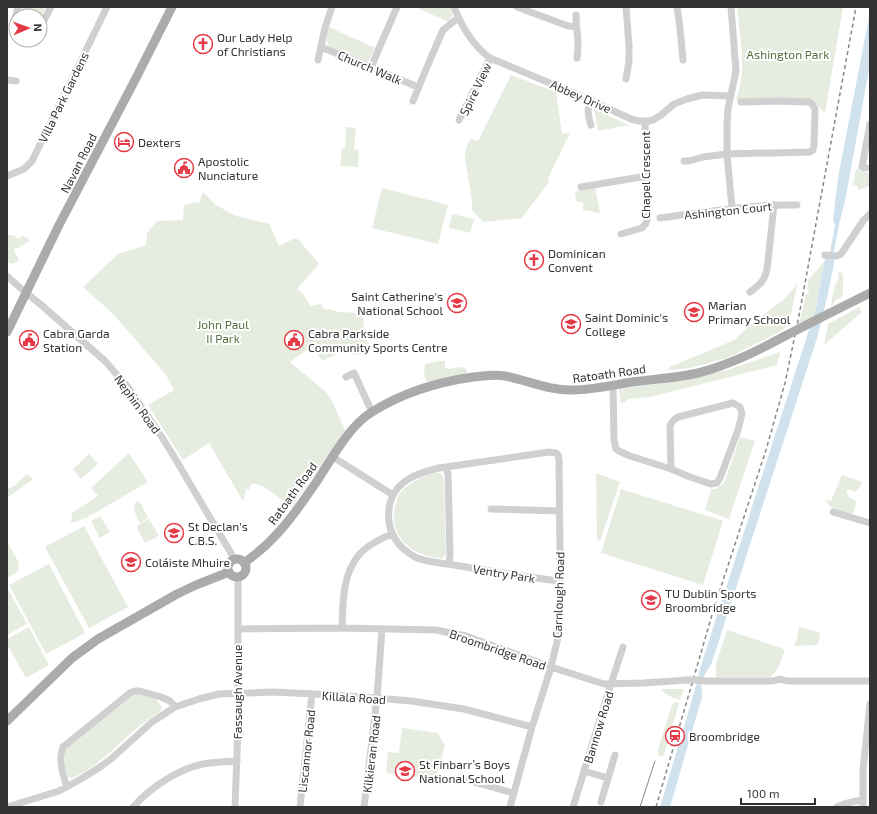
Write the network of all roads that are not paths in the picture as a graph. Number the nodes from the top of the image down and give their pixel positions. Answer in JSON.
{"nodes":[{"id":1,"x":107,"y":7,"type":"edge"},
{"id":2,"x":172,"y":7,"type":"edge"},
{"id":3,"x":332,"y":7,"type":"edge"},
{"id":4,"x":397,"y":7,"type":"edge"},
{"id":5,"x":454,"y":7,"type":"edge"},
{"id":6,"x":517,"y":7,"type":"edge"},
{"id":7,"x":626,"y":7,"type":"edge"},
{"id":8,"x":677,"y":7,"type":"edge"},
{"id":9,"x":731,"y":7,"type":"edge"},
{"id":10,"x":576,"y":15,"type":"dead end"},
{"id":11,"x":458,"y":18,"type":"junction"},
{"id":12,"x":576,"y":27,"type":"junction"},
{"id":13,"x":321,"y":47,"type":"junction"},
{"id":14,"x":490,"y":58,"type":"junction"},
{"id":15,"x":577,"y":58,"type":"dead end"},
{"id":16,"x":318,"y":60,"type":"dead end"},
{"id":17,"x":683,"y":60,"type":"dead end"},
{"id":18,"x":370,"y":67,"type":"junction"},
{"id":19,"x":626,"y":79,"type":"dead end"},
{"id":20,"x":7,"y":80,"type":"edge"},
{"id":21,"x":16,"y":81,"type":"dead end"},
{"id":22,"x":418,"y":88,"type":"junction"},
{"id":23,"x":731,"y":96,"type":"junction"},
{"id":24,"x":590,"y":100,"type":"junction"},
{"id":25,"x":414,"y":101,"type":"dead end"},
{"id":26,"x":741,"y":102,"type":"dead end"},
{"id":27,"x":459,"y":120,"type":"dead end"},
{"id":28,"x":645,"y":122,"type":"junction"},
{"id":29,"x":870,"y":124,"type":"edge"},
{"id":30,"x":591,"y":125,"type":"dead end"},
{"id":31,"x":727,"y":154,"type":"junction"},
{"id":32,"x":684,"y":161,"type":"dead end"},
{"id":33,"x":866,"y":168,"type":"dead end"},
{"id":34,"x":7,"y":176,"type":"edge"},
{"id":35,"x":647,"y":176,"type":"junction"},
{"id":36,"x":581,"y":187,"type":"dead end"},
{"id":37,"x":774,"y":205,"type":"junction"},
{"id":38,"x":797,"y":205,"type":"dead end"},
{"id":39,"x":732,"y":208,"type":"junction"},
{"id":40,"x":870,"y":214,"type":"edge"},
{"id":41,"x":660,"y":218,"type":"dead end"},
{"id":42,"x":621,"y":234,"type":"dead end"},
{"id":43,"x":826,"y":256,"type":"dead end"},
{"id":44,"x":7,"y":276,"type":"edge"},
{"id":45,"x":750,"y":292,"type":"dead end"},
{"id":46,"x":26,"y":293,"type":"junction"},
{"id":47,"x":870,"y":293,"type":"edge"},
{"id":48,"x":7,"y":332,"type":"edge"},
{"id":49,"x":346,"y":377,"type":"dead end"},
{"id":50,"x":613,"y":385,"type":"junction"},
{"id":51,"x":372,"y":412,"type":"junction"},
{"id":52,"x":556,"y":453,"type":"joint"},
{"id":53,"x":333,"y":457,"type":"junction"},
{"id":54,"x":446,"y":467,"type":"junction"},
{"id":55,"x":671,"y":469,"type":"junction"},
{"id":56,"x":394,"y":495,"type":"junction"},
{"id":57,"x":491,"y":509,"type":"dead end"},
{"id":58,"x":559,"y":511,"type":"junction"},
{"id":59,"x":833,"y":512,"type":"dead end"},
{"id":60,"x":870,"y":523,"type":"edge"},
{"id":61,"x":392,"y":534,"type":"junction"},
{"id":62,"x":235,"y":560,"type":"junction"},
{"id":63,"x":244,"y":563,"type":"junction"},
{"id":64,"x":449,"y":564,"type":"junction"},
{"id":65,"x":229,"y":572,"type":"junction"},
{"id":66,"x":238,"y":577,"type":"junction"},
{"id":67,"x":560,"y":581,"type":"junction"},
{"id":68,"x":342,"y":628,"type":"junction"},
{"id":69,"x":238,"y":629,"type":"junction"},
{"id":70,"x":382,"y":629,"type":"junction"},
{"id":71,"x":623,"y":646,"type":"dead end"},
{"id":72,"x":551,"y":667,"type":"junction"},
{"id":73,"x":870,"y":681,"type":"edge"},
{"id":74,"x":610,"y":684,"type":"junction"},
{"id":75,"x":237,"y":693,"type":"junction"},
{"id":76,"x":312,"y":694,"type":"junction"},
{"id":77,"x":377,"y":698,"type":"junction"},
{"id":78,"x":870,"y":704,"type":"edge"},
{"id":79,"x":175,"y":707,"type":"junction"},
{"id":80,"x":7,"y":721,"type":"edge"},
{"id":81,"x":532,"y":728,"type":"junction"},
{"id":82,"x":614,"y":755,"type":"dead end"},
{"id":83,"x":237,"y":761,"type":"junction"},
{"id":84,"x":584,"y":771,"type":"junction"},
{"id":85,"x":460,"y":778,"type":"dead end"},
{"id":86,"x":608,"y":778,"type":"junction"},
{"id":87,"x":67,"y":787,"type":"junction"},
{"id":88,"x":514,"y":793,"type":"junction"},
{"id":89,"x":601,"y":802,"type":"dead end"},
{"id":90,"x":863,"y":804,"type":"edge"},
{"id":91,"x":7,"y":807,"type":"edge"},
{"id":92,"x":133,"y":807,"type":"edge"},
{"id":93,"x":235,"y":807,"type":"edge"},
{"id":94,"x":300,"y":807,"type":"edge"},
{"id":95,"x":364,"y":807,"type":"edge"},
{"id":96,"x":510,"y":807,"type":"edge"},
{"id":97,"x":573,"y":807,"type":"edge"},
{"id":98,"x":837,"y":807,"type":"edge"}],
"edges":[{"from":1,"to":34,"type":"street","name":"Villa Park Gardens"},
{"from":2,"to":46,"type":"main road","name":"Navan Road"},
{"from":3,"to":13,"type":"street"},
{"from":4,"to":18,"type":"street"},
{"from":5,"to":11,"type":"street","name":"Abbey Drive"},
{"from":6,"to":12,"type":"street"},
{"from":7,"to":19,"type":"street"},
{"from":8,"to":17,"type":"street"},
{"from":9,"to":23,"type":"street"},
{"from":10,"to":12,"type":"street"},
{"from":11,"to":14,"type":"street","name":"Abbey Drive"},
{"from":11,"to":22,"type":"street"},
{"from":12,"to":15,"type":"street"},
{"from":13,"to":16,"type":"street"},
{"from":13,"to":18,"type":"street","name":"Church Walk"},
{"from":14,"to":24,"type":"street","name":"Abbey Drive"},
{"from":14,"to":27,"type":"street","name":"Spire View"},
{"from":18,"to":22,"type":"street","name":"Church Walk"},
{"from":20,"to":21,"type":"street"},
{"from":22,"to":25,"type":"street"},
{"from":23,"to":28,"type":"street"},
{"from":23,"to":31,"type":"street"},
{"from":24,"to":28,"type":"street","name":"Abbey Drive"},
{"from":24,"to":30,"type":"street"},
{"from":26,"to":31,"type":"street"},
{"from":28,"to":35,"type":"street","name":"Chapel Crescent"},
{"from":29,"to":33,"type":"street"},
{"from":31,"to":32,"type":"street"},
{"from":31,"to":39,"type":"street"},
{"from":35,"to":36,"type":"street"},
{"from":35,"to":42,"type":"street","name":"Chapel Crescent"},
{"from":37,"to":38,"type":"street","name":"Ashington Court"},
{"from":37,"to":39,"type":"street","name":"Ashington Court"},
{"from":37,"to":45,"type":"street"},
{"from":39,"to":41,"type":"street","name":"Ashington Court"},
{"from":40,"to":43,"type":"street"},
{"from":44,"to":46,"type":"street","name":"Nephin Road"},
{"from":46,"to":48,"type":"main road","name":"Navan Road"},
{"from":46,"to":62,"type":"street","name":"Nephin Road"},
{"from":47,"to":50,"type":"main road","name":"Ratoath Road","bridge":true},
{"from":49,"to":51,"type":"street"},
{"from":50,"to":51,"type":"main road","name":"Ratoath Road"},
{"from":50,"to":55,"type":"street"},
{"from":51,"to":53,"type":"main road","name":"Ratoath Road"},
{"from":52,"to":54,"type":"street","name":"Ventry Park"},
{"from":52,"to":58,"type":"street","name":"Carnlough Road"},
{"from":53,"to":56,"type":"street"},
{"from":53,"to":63,"type":"main road","name":"Ratoath Road"},
{"from":54,"to":56,"type":"street","name":"Ventry Park"},
{"from":54,"to":64,"type":"street"},
{"from":55,"to":55,"type":"street"},
{"from":56,"to":61,"type":"street","name":"Ventry Park"},
{"from":57,"to":58,"type":"street"},
{"from":58,"to":67,"type":"street","name":"Carnlough Road"},
{"from":59,"to":60,"type":"street"},
{"from":61,"to":64,"type":"street","name":"Ventry Park"},
{"from":61,"to":68,"type":"street"},
{"from":62,"to":63,"type":"main road"},
{"from":62,"to":65,"type":"main road"},
{"from":63,"to":66,"type":"main road"},
{"from":64,"to":67,"type":"street","name":"Ventry Park"},
{"from":65,"to":66,"type":"main road"},
{"from":65,"to":80,"type":"main road"},
{"from":66,"to":69,"type":"street","name":"Fassaugh Avenue"},
{"from":67,"to":72,"type":"street","name":"Carnlough Road"},
{"from":68,"to":69,"type":"street","name":"Broombridge Road"},
{"from":68,"to":70,"type":"street","name":"Broombridge Road"},
{"from":69,"to":75,"type":"street","name":"Fassaugh Avenue"},
{"from":70,"to":72,"type":"street","name":"Broombridge Road"},
{"from":70,"to":77,"type":"street","name":"Kilkieran Road"},
{"from":71,"to":74,"type":"street","name":"Bannow Road"},
{"from":72,"to":74,"type":"street","name":"Broombridge Road"},
{"from":72,"to":81,"type":"street","name":"Carnlough Road"},
{"from":73,"to":74,"type":"street","name":"Broombridge Road","bridge":true},
{"from":74,"to":84,"type":"street","name":"Bannow Road"},
{"from":75,"to":76,"type":"street","name":"Killala Road"},
{"from":75,"to":79,"type":"street","name":"Killala Road"},
{"from":75,"to":83,"type":"street","name":"Fassaugh Avenue"},
{"from":76,"to":77,"type":"street","name":"Killala Road"},
{"from":76,"to":94,"type":"street","name":"Liscannor Road"},
{"from":77,"to":81,"type":"street","name":"Killala Road"},
{"from":77,"to":95,"type":"street","name":"Kilkieran Road"},
{"from":78,"to":90,"type":"street"},
{"from":79,"to":87,"type":"street","name":"Killala Road"},
{"from":79,"to":87,"type":"street"},
{"from":81,"to":88,"type":"street","name":"Carnlough Road"},
{"from":82,"to":86,"type":"street"},
{"from":83,"to":92,"type":"street"},
{"from":83,"to":93,"type":"street","name":"Fassaugh Avenue"},
{"from":84,"to":86,"type":"street"},
{"from":84,"to":97,"type":"street","name":"Bannow Road"},
{"from":85,"to":88,"type":"street"},
{"from":86,"to":89,"type":"street"},
{"from":87,"to":91,"type":"street","name":"Killala Road"},
{"from":88,"to":96,"type":"street","name":"Carnlough Road"},
{"from":90,"to":98,"type":"street"}]}
